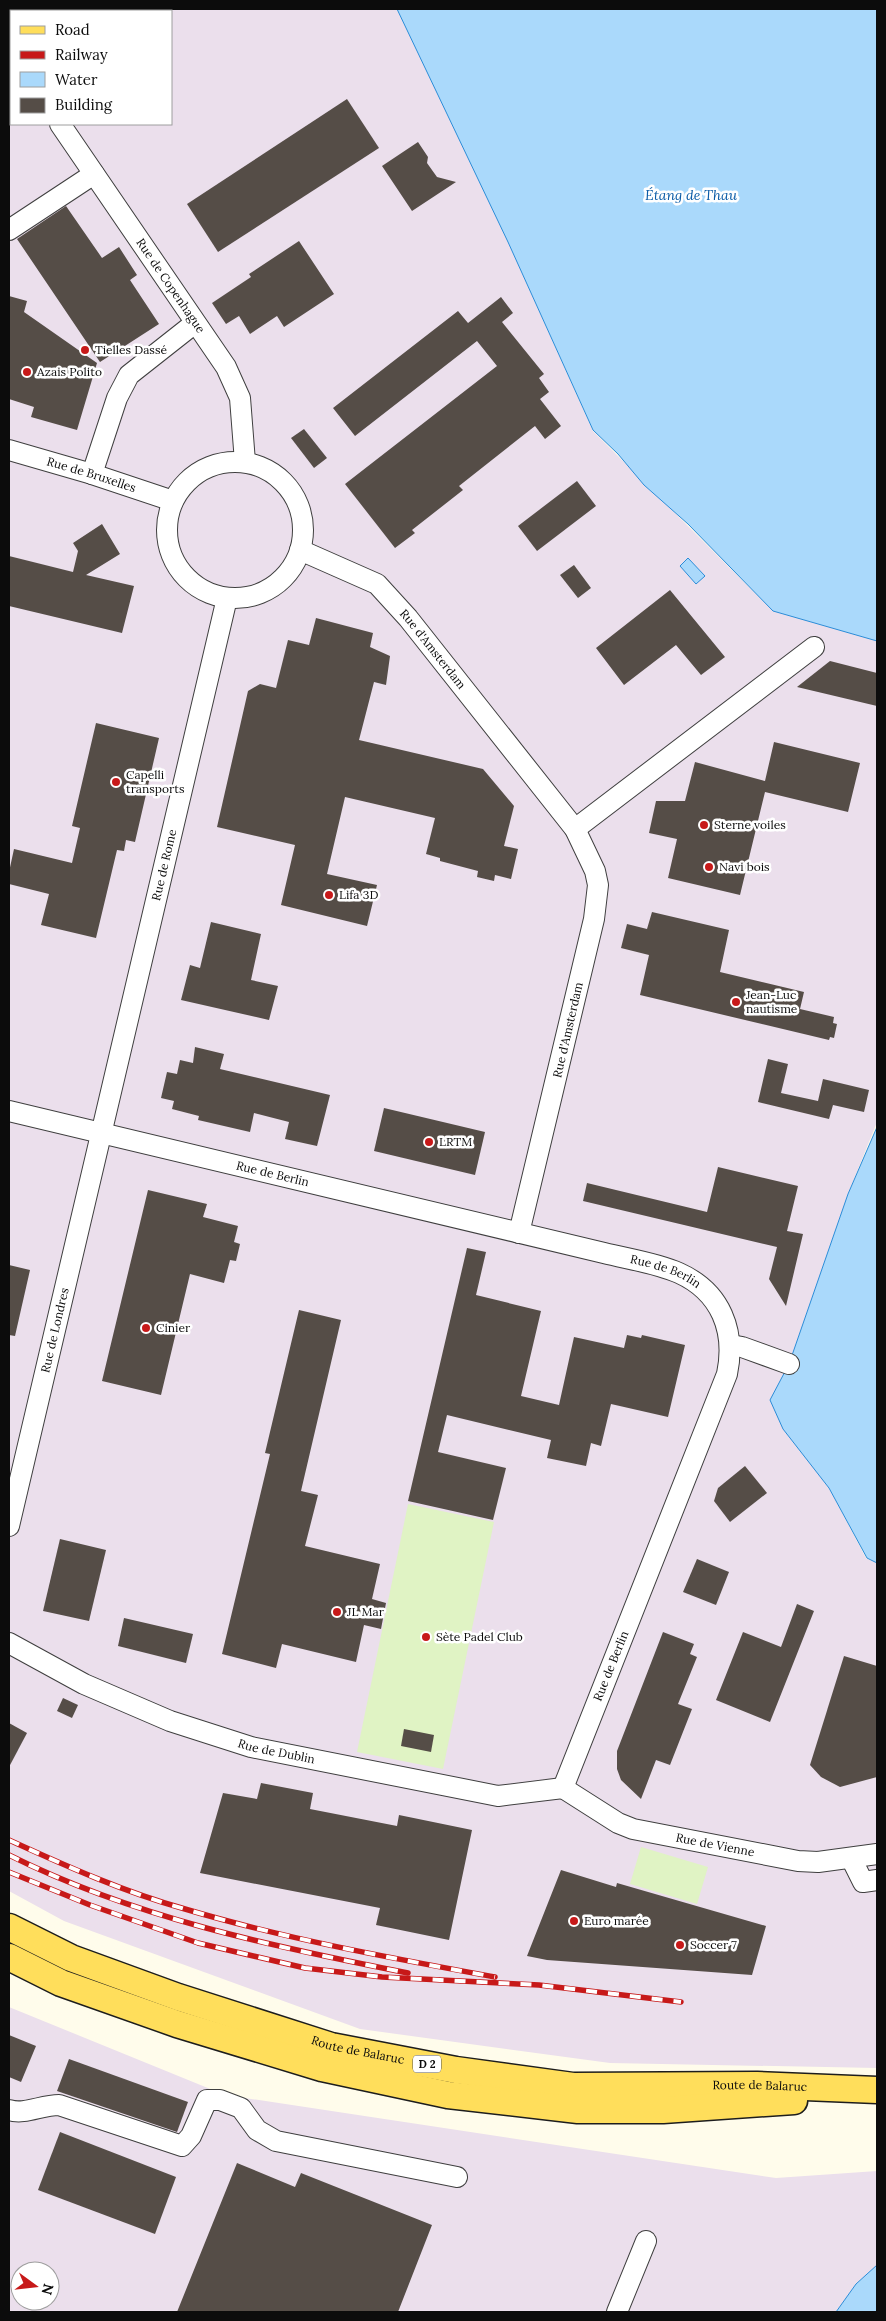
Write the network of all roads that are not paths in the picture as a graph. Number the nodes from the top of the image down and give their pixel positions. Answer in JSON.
{"nodes":[{"id":1,"x":61,"y":125,"type":"edge"},
{"id":2,"x":94,"y":174,"type":"junction"},
{"id":3,"x":9,"y":230,"type":"edge"},
{"id":4,"x":196,"y":323,"type":"junction"},
{"id":5,"x":9,"y":450,"type":"edge"},
{"id":6,"x":245,"y":462,"type":"junction"},
{"id":7,"x":92,"y":474,"type":"junction"},
{"id":8,"x":173,"y":501,"type":"junction"},
{"id":9,"x":300,"y":550,"type":"junction"},
{"id":10,"x":227,"y":598,"type":"junction"},
{"id":11,"x":814,"y":646,"type":"dead end"},
{"id":12,"x":575,"y":829,"type":"junction"},
{"id":13,"x":9,"y":1111,"type":"edge"},
{"id":14,"x":102,"y":1134,"type":"junction"},
{"id":15,"x":519,"y":1233,"type":"junction"},
{"id":16,"x":731,"y":1345,"type":"junction"},
{"id":17,"x":789,"y":1364,"type":"dead end"},
{"id":18,"x":9,"y":1526,"type":"edge"},
{"id":19,"x":9,"y":1643,"type":"edge"},
{"id":20,"x":563,"y":1788,"type":"junction"},
{"id":21,"x":877,"y":1854,"type":"edge"},
{"id":22,"x":852,"y":1858,"type":"junction"},
{"id":23,"x":877,"y":1880,"type":"edge"},
{"id":24,"x":9,"y":1926,"type":"edge"},
{"id":25,"x":9,"y":1957,"type":"edge"},
{"id":26,"x":877,"y":2090,"type":"edge"},
{"id":27,"x":877,"y":2096,"type":"edge"},
{"id":28,"x":9,"y":2110,"type":"edge"},
{"id":29,"x":457,"y":2177,"type":"dead end"},
{"id":30,"x":646,"y":2241,"type":"dead end"},
{"id":31,"x":617,"y":2312,"type":"edge"}],
"edges":[{"from":1,"to":2,"type":"street","name":"Rue de Copenhague"},
{"from":2,"to":3,"type":"street"},
{"from":2,"to":4,"type":"street","name":"Rue de Copenhague"},
{"from":4,"to":6,"type":"street","name":"Rue de Copenhague"},
{"from":4,"to":7,"type":"street"},
{"from":5,"to":7,"type":"street","name":"Rue de Bruxelles"},
{"from":6,"to":8,"type":"street"},
{"from":6,"to":9,"type":"street"},
{"from":7,"to":8,"type":"street","name":"Rue de Bruxelles"},
{"from":8,"to":10,"type":"street"},
{"from":9,"to":10,"type":"street"},
{"from":9,"to":12,"type":"street","name":"Rue d'Amsterdam"},
{"from":10,"to":14,"type":"street","name":"Rue de Rome"},
{"from":11,"to":12,"type":"street"},
{"from":12,"to":15,"type":"street","name":"Rue d'Amsterdam"},
{"from":13,"to":14,"type":"street","name":"Rue de Berlin"},
{"from":14,"to":15,"type":"street","name":"Rue de Berlin"},
{"from":14,"to":18,"type":"street","name":"Rue de Londres"},
{"from":15,"to":16,"type":"street","name":"Rue de Berlin"},
{"from":16,"to":17,"type":"street"},
{"from":16,"to":20,"type":"street","name":"Rue de Berlin"},
{"from":19,"to":20,"type":"street","name":"Rue de Dublin"},
{"from":20,"to":22,"type":"street","name":"Rue de Vienne"},
{"from":21,"to":22,"type":"street","name":"Rue de Vienne"},
{"from":22,"to":23,"type":"street"},
{"from":24,"to":26,"type":"main road","name":"Route de Balaruc","number":"D 2"},
{"from":25,"to":27,"type":"main road","name":"Route de Balaruc","number":"D 2"},
{"from":28,"to":29,"type":"street"},
{"from":30,"to":31,"type":"street"}]}
